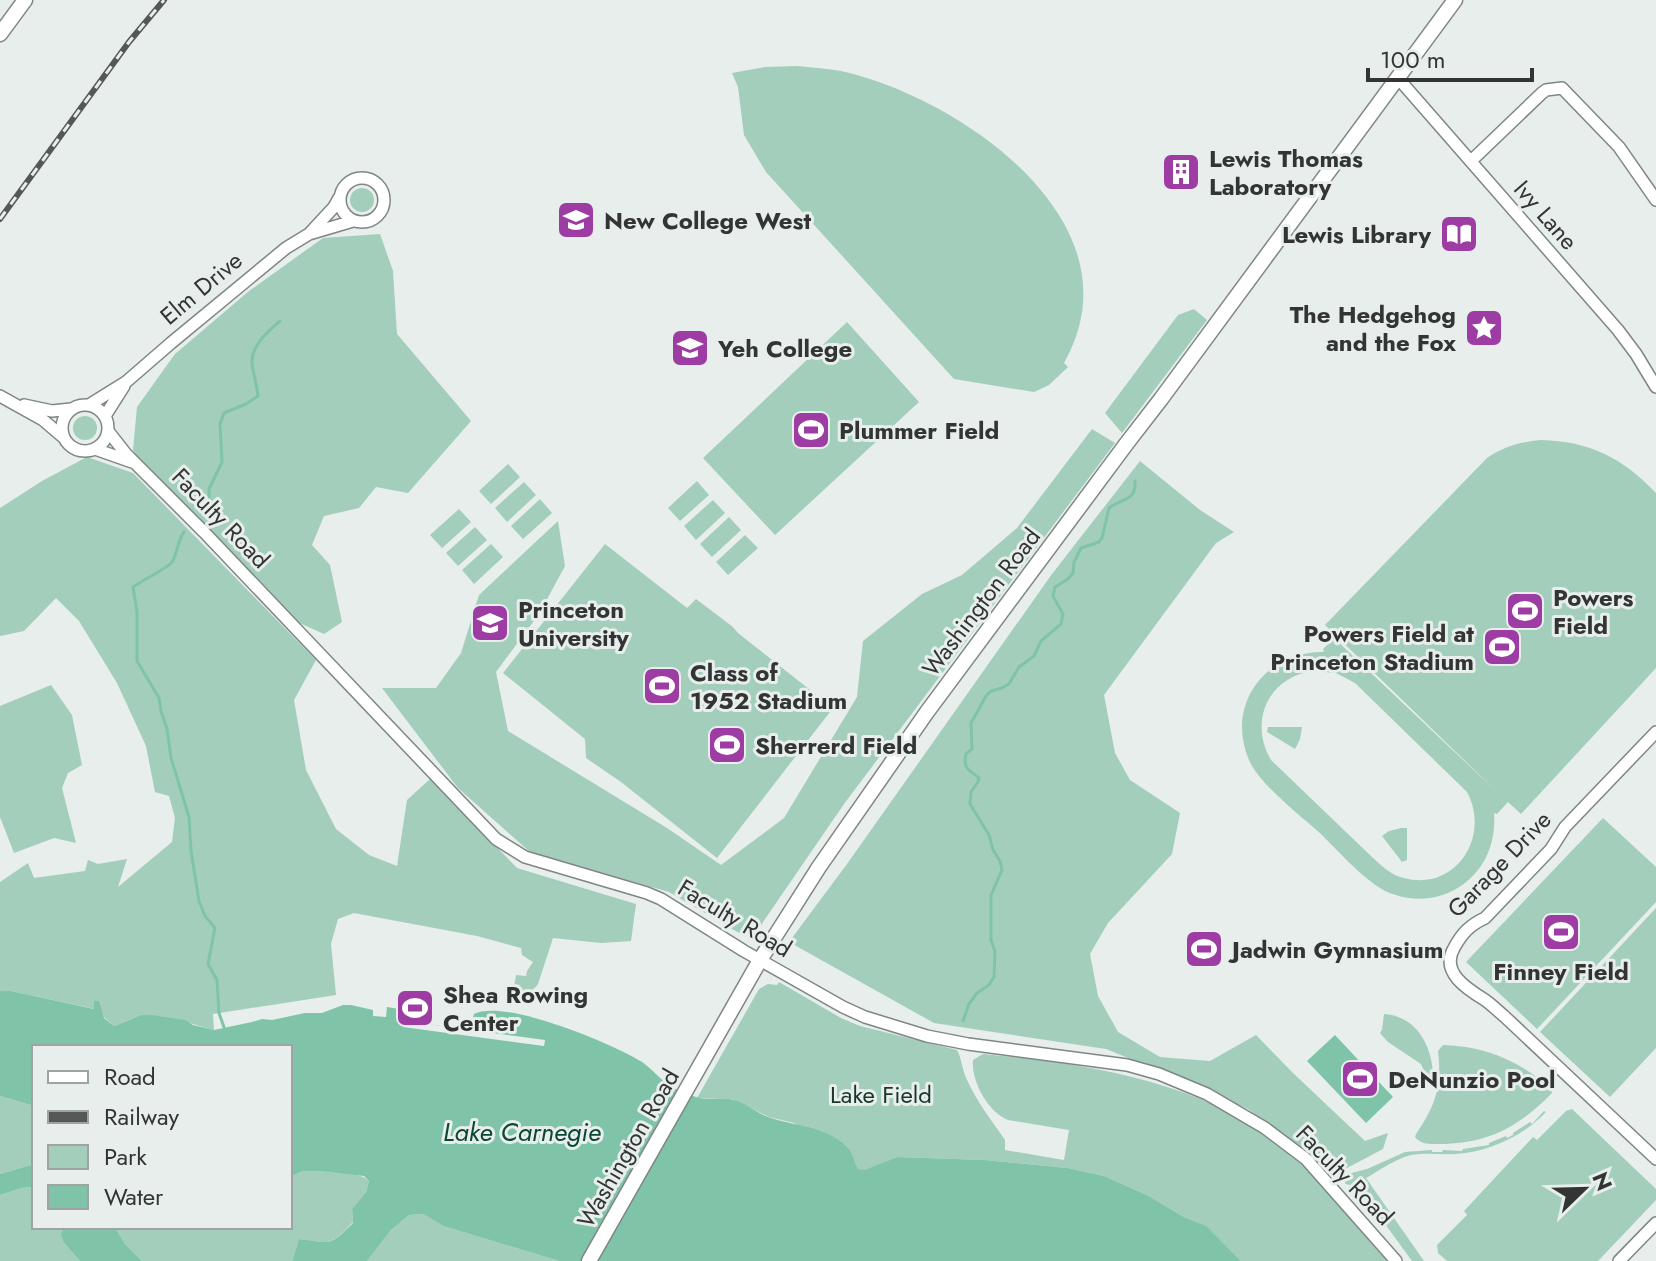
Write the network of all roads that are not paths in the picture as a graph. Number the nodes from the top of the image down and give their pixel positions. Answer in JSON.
{"nodes":[{"id":1,"x":25,"y":0,"type":"edge"},
{"id":2,"x":1455,"y":0,"type":"edge"},
{"id":3,"x":0,"y":34,"type":"edge"},
{"id":4,"x":1397,"y":77,"type":"junction"},
{"id":5,"x":1471,"y":161,"type":"junction"},
{"id":6,"x":340,"y":197,"type":"junction"},
{"id":7,"x":1656,"y":200,"type":"edge"},
{"id":8,"x":353,"y":221,"type":"junction"},
{"id":9,"x":309,"y":234,"type":"junction"},
{"id":10,"x":126,"y":382,"type":"junction"},
{"id":11,"x":1656,"y":387,"type":"edge"},
{"id":12,"x":0,"y":396,"type":"edge"},
{"id":13,"x":12,"y":402,"type":"junction"},
{"id":14,"x":89,"y":405,"type":"junction"},
{"id":15,"x":71,"y":409,"type":"junction"},
{"id":16,"x":105,"y":416,"type":"junction"},
{"id":17,"x":108,"y":431,"type":"junction"},
{"id":18,"x":63,"y":437,"type":"junction"},
{"id":19,"x":95,"y":449,"type":"junction"},
{"id":20,"x":136,"y":464,"type":"junction"},
{"id":21,"x":1656,"y":732,"type":"edge"},
{"id":22,"x":760,"y":960,"type":"junction"},
{"id":23,"x":1656,"y":1159,"type":"edge"},
{"id":24,"x":1656,"y":1223,"type":"edge"},
{"id":25,"x":589,"y":1261,"type":"edge"},
{"id":26,"x":1396,"y":1261,"type":"edge"},
{"id":27,"x":1619,"y":1261,"type":"edge"}],
"edges":[{"from":1,"to":3,"type":"main road"},
{"from":2,"to":4,"type":"main road","name":"Washington Road"},
{"from":4,"to":5,"type":"street","name":"Ivy Lane"},
{"from":4,"to":22,"type":"main road","name":"Washington Road"},
{"from":5,"to":7,"type":"street"},
{"from":5,"to":11,"type":"street","name":"Ivy Lane"},
{"from":6,"to":8,"type":"street"},
{"from":6,"to":8,"type":"street"},
{"from":6,"to":9,"type":"street","name":"Elm Drive"},
{"from":8,"to":9,"type":"street","name":"Elm Drive"},
{"from":9,"to":10,"type":"street","name":"Elm Drive"},
{"from":10,"to":14,"type":"street","name":"Elm Drive"},
{"from":10,"to":16,"type":"street","name":"Elm Drive"},
{"from":12,"to":13,"type":"street"},
{"from":13,"to":15,"type":"street"},
{"from":13,"to":18,"type":"street"},
{"from":14,"to":15,"type":"street"},
{"from":14,"to":16,"type":"street"},
{"from":15,"to":18,"type":"street"},
{"from":16,"to":17,"type":"street"},
{"from":17,"to":19,"type":"street"},
{"from":17,"to":20,"type":"street","name":"Faculty Road"},
{"from":18,"to":19,"type":"street"},
{"from":19,"to":20,"type":"street","name":"Faculty Road"},
{"from":20,"to":22,"type":"street","name":"Faculty Road"},
{"from":21,"to":23,"type":"street","name":"Garage Drive"},
{"from":22,"to":25,"type":"main road","name":"Washington Road"},
{"from":22,"to":26,"type":"street","name":"Faculty Road"},
{"from":24,"to":27,"type":"street"}]}
